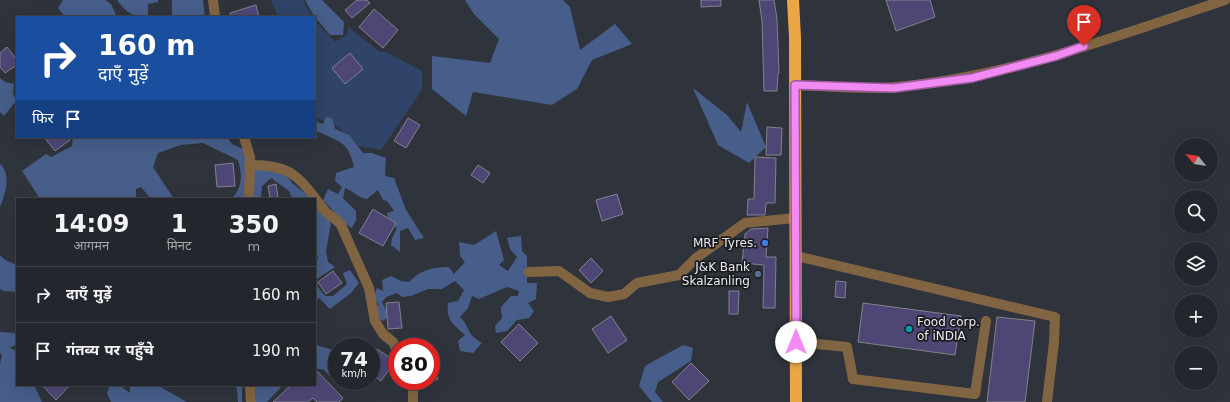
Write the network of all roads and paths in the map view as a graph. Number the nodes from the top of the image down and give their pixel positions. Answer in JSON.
{"nodes":[{"id":1,"x":213,"y":0,"type":"edge"},
{"id":2,"x":793,"y":0,"type":"edge"},
{"id":3,"x":1225,"y":0,"type":"edge"},
{"id":4,"x":215,"y":16,"type":"edge"},
{"id":5,"x":795,"y":85,"type":"junction"},
{"id":6,"x":244,"y":138,"type":"edge"},
{"id":7,"x":249,"y":165,"type":"junction"},
{"id":8,"x":249,"y":198,"type":"edge"},
{"id":9,"x":315,"y":198,"type":"edge"},
{"id":10,"x":316,"y":199,"type":"edge"},
{"id":11,"x":796,"y":218,"type":"junction"},
{"id":12,"x":796,"y":256,"type":"junction"},
{"id":13,"x":529,"y":272,"type":"dead end"},
{"id":14,"x":986,"y":321,"type":"dead end"},
{"id":15,"x":388,"y":338,"type":"edge"},
{"id":16,"x":796,"y":342,"type":"junction"},
{"id":17,"x":250,"y":386,"type":"edge"},
{"id":18,"x":413,"y":390,"type":"edge"},
{"id":19,"x":251,"y":402,"type":"edge"},
{"id":20,"x":413,"y":402,"type":"edge"},
{"id":21,"x":796,"y":402,"type":"edge"},
{"id":22,"x":1047,"y":402,"type":"edge"}],
"edges":[{"from":1,"to":4,"type":"street"},
{"from":2,"to":5,"type":"highway"},
{"from":3,"to":5,"type":"street"},
{"from":5,"to":11,"type":"highway"},
{"from":6,"to":7,"type":"street"},
{"from":7,"to":8,"type":"street"},
{"from":7,"to":9,"type":"street"},
{"from":10,"to":15,"type":"street"},
{"from":11,"to":12,"type":"highway"},
{"from":11,"to":13,"type":"street"},
{"from":12,"to":16,"type":"highway"},
{"from":12,"to":22,"type":"street"},
{"from":14,"to":16,"type":"street"},
{"from":16,"to":21,"type":"highway"},
{"from":17,"to":19,"type":"street"},
{"from":18,"to":20,"type":"street"}]}
